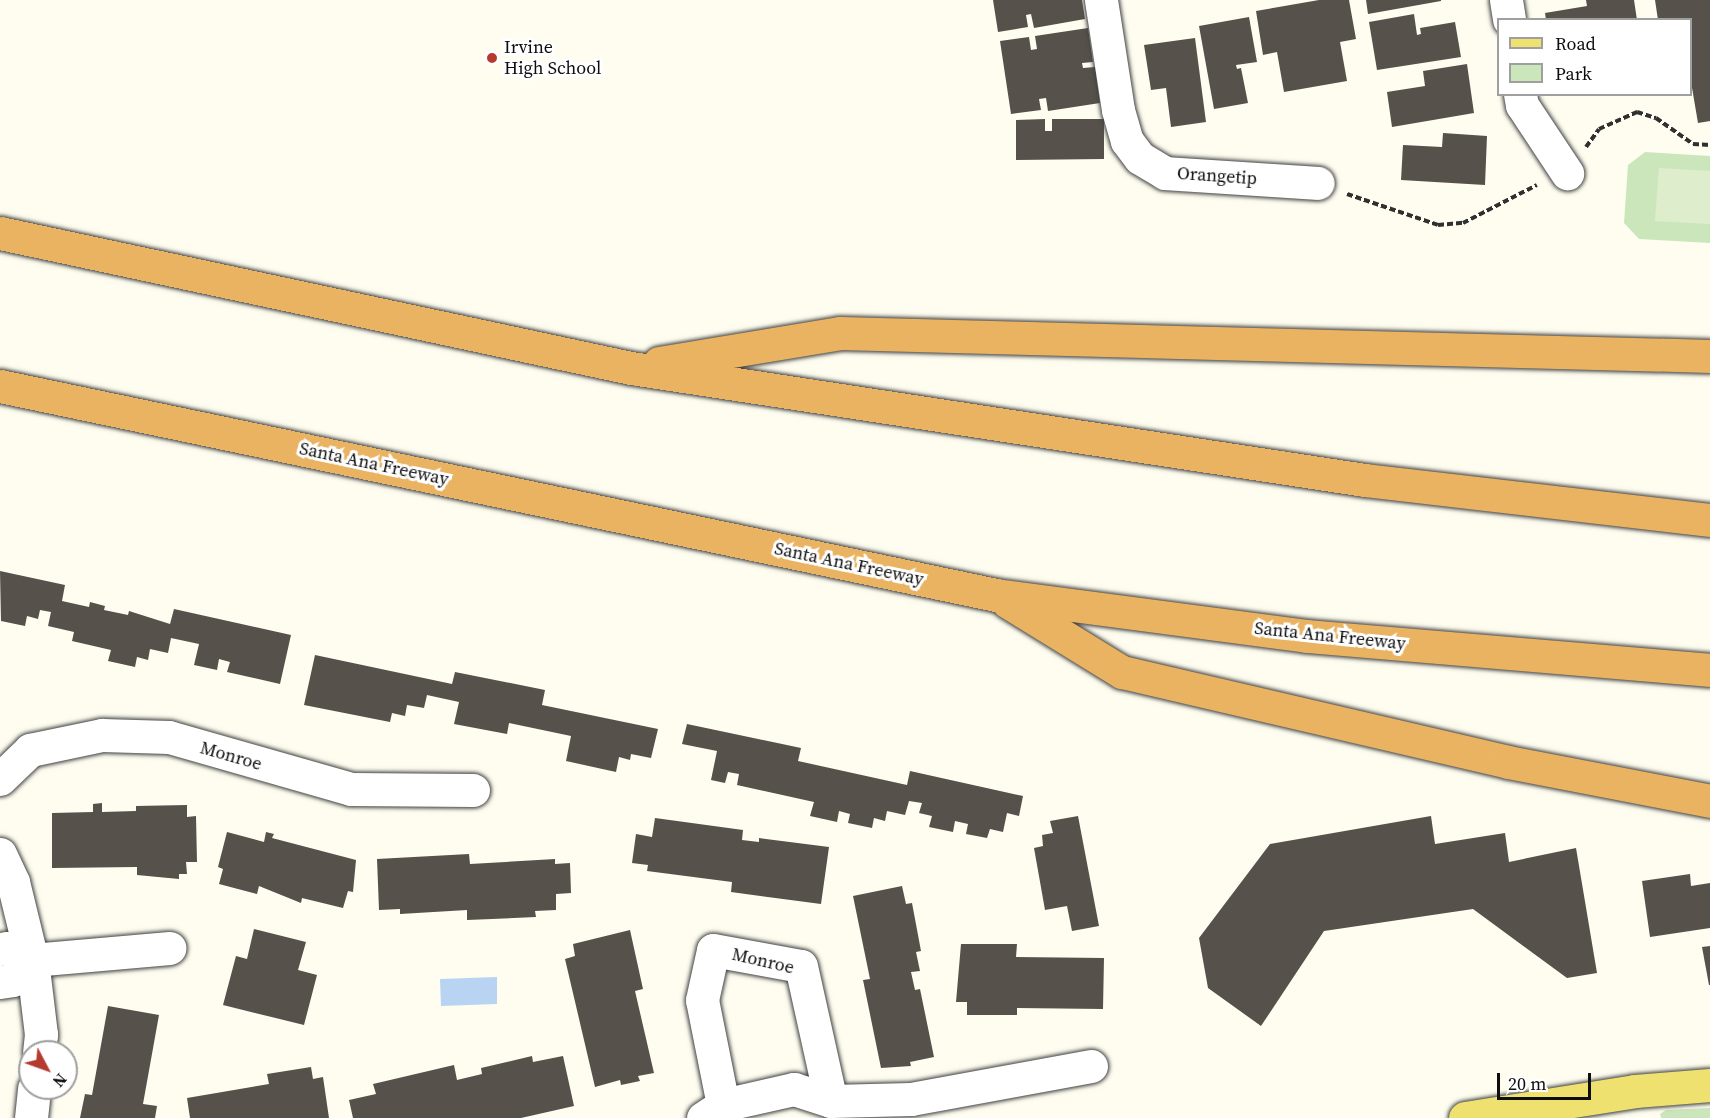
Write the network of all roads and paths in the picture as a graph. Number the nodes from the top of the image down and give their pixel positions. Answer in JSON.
{"nodes":[{"id":1,"x":1101,"y":0,"type":"edge"},
{"id":2,"x":1506,"y":0,"type":"edge"},
{"id":3,"x":1509,"y":18,"type":"edge"},
{"id":4,"x":1520,"y":96,"type":"edge"},
{"id":5,"x":1710,"y":145,"type":"edge"},
{"id":6,"x":1567,"y":173,"type":"junction"},
{"id":7,"x":1318,"y":183,"type":"joint"},
{"id":8,"x":0,"y":233,"type":"edge"},
{"id":9,"x":1710,"y":356,"type":"edge"},
{"id":10,"x":631,"y":368,"type":"junction"},
{"id":11,"x":0,"y":386,"type":"edge"},
{"id":12,"x":1710,"y":520,"type":"edge"},
{"id":13,"x":996,"y":595,"type":"junction"},
{"id":14,"x":1710,"y":670,"type":"edge"},
{"id":15,"x":0,"y":779,"type":"edge"},
{"id":16,"x":473,"y":790,"type":"dead end"},
{"id":17,"x":1710,"y":801,"type":"edge"},
{"id":18,"x":0,"y":854,"type":"edge"},
{"id":19,"x":169,"y":948,"type":"dead end"},
{"id":20,"x":0,"y":949,"type":"edge"},
{"id":21,"x":32,"y":960,"type":"junction"},
{"id":22,"x":0,"y":982,"type":"edge"},
{"id":23,"x":40,"y":1040,"type":"edge"},
{"id":24,"x":1091,"y":1066,"type":"dead end"},
{"id":25,"x":1710,"y":1085,"type":"edge"},
{"id":26,"x":33,"y":1100,"type":"edge"},
{"id":27,"x":831,"y":1101,"type":"junction"},
{"id":28,"x":1637,"y":1105,"type":"edge"},
{"id":29,"x":713,"y":1112,"type":"edge"},
{"id":30,"x":31,"y":1118,"type":"edge"},
{"id":31,"x":1466,"y":1118,"type":"edge"}],
"edges":[{"from":1,"to":7,"type":"street","name":"Orangetip"},
{"from":2,"to":3,"type":"street"},
{"from":4,"to":6,"type":"street"},
{"from":5,"to":6,"type":"path"},
{"from":6,"to":7,"type":"path"},
{"from":8,"to":10,"type":"highway"},
{"from":9,"to":10,"type":"highway"},
{"from":10,"to":12,"type":"highway"},
{"from":11,"to":13,"type":"highway","name":"Santa Ana Freeway"},
{"from":13,"to":14,"type":"highway","name":"Santa Ana Freeway"},
{"from":13,"to":17,"type":"highway"},
{"from":15,"to":16,"type":"street","name":"Monroe"},
{"from":18,"to":21,"type":"street"},
{"from":19,"to":21,"type":"street"},
{"from":20,"to":21,"type":"street"},
{"from":21,"to":22,"type":"street"},
{"from":21,"to":23,"type":"street"},
{"from":24,"to":27,"type":"street","name":"Monroe"},
{"from":25,"to":28,"type":"main road"},
{"from":26,"to":30,"type":"street"},
{"from":27,"to":29,"type":"street","name":"Monroe"},
{"from":27,"to":29,"type":"street","name":"Monroe"},
{"from":28,"to":31,"type":"main road"}]}
